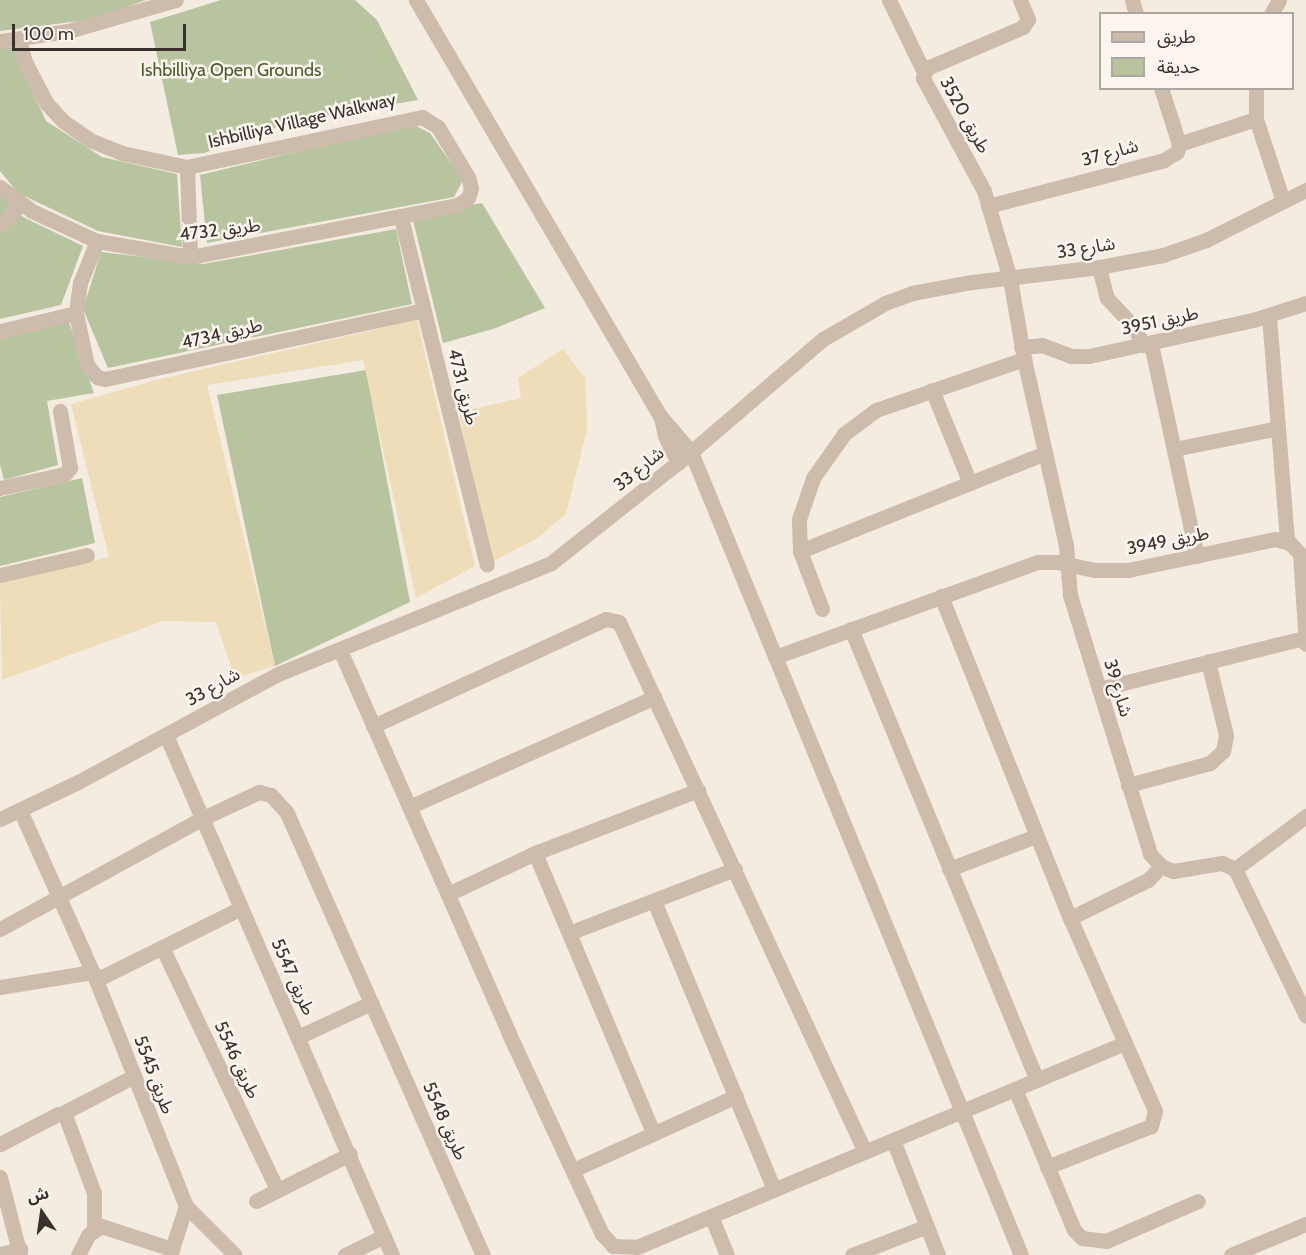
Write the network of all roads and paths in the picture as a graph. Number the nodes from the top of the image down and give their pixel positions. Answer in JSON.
{"nodes":[{"id":1,"x":176,"y":0,"type":"edge"},
{"id":2,"x":416,"y":0,"type":"edge"},
{"id":3,"x":889,"y":0,"type":"edge"},
{"id":4,"x":1020,"y":0,"type":"edge"},
{"id":5,"x":19,"y":39,"type":"junction"},
{"id":6,"x":0,"y":41,"type":"edge"},
{"id":7,"x":924,"y":72,"type":"junction"},
{"id":8,"x":1162,"y":90,"type":"edge"},
{"id":9,"x":1256,"y":90,"type":"edge"},
{"id":10,"x":1256,"y":119,"type":"junction"},
{"id":11,"x":1179,"y":144,"type":"junction"},
{"id":12,"x":188,"y":167,"type":"junction"},
{"id":13,"x":0,"y":187,"type":"edge"},
{"id":14,"x":1306,"y":190,"type":"edge"},
{"id":15,"x":1283,"y":201,"type":"junction"},
{"id":16,"x":20,"y":204,"type":"junction"},
{"id":17,"x":458,"y":205,"type":"joint"},
{"id":18,"x":988,"y":206,"type":"junction"},
{"id":19,"x":401,"y":218,"type":"junction"},
{"id":20,"x":0,"y":226,"type":"edge"},
{"id":21,"x":97,"y":241,"type":"junction"},
{"id":22,"x":190,"y":256,"type":"junction"},
{"id":23,"x":1099,"y":267,"type":"junction"},
{"id":24,"x":1010,"y":279,"type":"junction"},
{"id":25,"x":1306,"y":303,"type":"edge"},
{"id":26,"x":423,"y":310,"type":"junction"},
{"id":27,"x":76,"y":313,"type":"junction"},
{"id":28,"x":1269,"y":316,"type":"junction"},
{"id":29,"x":0,"y":331,"type":"edge"},
{"id":30,"x":1147,"y":344,"type":"junction"},
{"id":31,"x":1023,"y":353,"type":"junction"},
{"id":32,"x":932,"y":390,"type":"junction"},
{"id":33,"x":60,"y":411,"type":"dead end"},
{"id":34,"x":661,"y":417,"type":"junction"},
{"id":35,"x":1278,"y":428,"type":"junction"},
{"id":36,"x":1174,"y":449,"type":"junction"},
{"id":37,"x":691,"y":452,"type":"junction"},
{"id":38,"x":1045,"y":453,"type":"junction"},
{"id":39,"x":678,"y":463,"type":"junction"},
{"id":40,"x":970,"y":483,"type":"junction"},
{"id":41,"x":0,"y":488,"type":"edge"},
{"id":42,"x":1291,"y":543,"type":"edge"},
{"id":43,"x":800,"y":550,"type":"junction"},
{"id":44,"x":87,"y":555,"type":"dead end"},
{"id":45,"x":1197,"y":556,"type":"junction"},
{"id":46,"x":487,"y":564,"type":"dead end"},
{"id":47,"x":1067,"y":564,"type":"junction"},
{"id":48,"x":0,"y":575,"type":"edge"},
{"id":49,"x":941,"y":596,"type":"junction"},
{"id":50,"x":822,"y":609,"type":"dead end"},
{"id":51,"x":851,"y":629,"type":"junction"},
{"id":52,"x":1305,"y":641,"type":"edge"},
{"id":53,"x":340,"y":650,"type":"junction"},
{"id":54,"x":776,"y":657,"type":"junction"},
{"id":55,"x":1208,"y":661,"type":"junction"},
{"id":56,"x":1099,"y":689,"type":"junction"},
{"id":57,"x":656,"y":696,"type":"junction"},
{"id":58,"x":373,"y":726,"type":"junction"},
{"id":59,"x":166,"y":735,"type":"junction"},
{"id":60,"x":1128,"y":785,"type":"junction"},
{"id":61,"x":698,"y":790,"type":"junction"},
{"id":62,"x":409,"y":807,"type":"junction"},
{"id":63,"x":20,"y":810,"type":"junction"},
{"id":64,"x":1306,"y":816,"type":"edge"},
{"id":65,"x":203,"y":818,"type":"junction"},
{"id":66,"x":0,"y":819,"type":"edge"},
{"id":67,"x":1036,"y":836,"type":"junction"},
{"id":68,"x":535,"y":853,"type":"junction"},
{"id":69,"x":1161,"y":866,"type":"junction"},
{"id":70,"x":735,"y":869,"type":"junction"},
{"id":71,"x":949,"y":869,"type":"junction"},
{"id":72,"x":1235,"y":869,"type":"junction"},
{"id":73,"x":448,"y":894,"type":"junction"},
{"id":74,"x":58,"y":895,"type":"junction"},
{"id":75,"x":654,"y":901,"type":"junction"},
{"id":76,"x":241,"y":908,"type":"junction"},
{"id":77,"x":1070,"y":918,"type":"junction"},
{"id":78,"x":0,"y":929,"type":"edge"},
{"id":79,"x":569,"y":933,"type":"junction"},
{"id":80,"x":162,"y":947,"type":"junction"},
{"id":81,"x":95,"y":976,"type":"junction"},
{"id":82,"x":0,"y":987,"type":"edge"},
{"id":83,"x":371,"y":1003,"type":"junction"},
{"id":84,"x":1306,"y":1016,"type":"edge"},
{"id":85,"x":298,"y":1037,"type":"junction"},
{"id":86,"x":1125,"y":1043,"type":"junction"},
{"id":87,"x":134,"y":1076,"type":"junction"},
{"id":88,"x":1037,"y":1080,"type":"junction"},
{"id":89,"x":1015,"y":1089,"type":"junction"},
{"id":90,"x":736,"y":1096,"type":"junction"},
{"id":91,"x":962,"y":1111,"type":"junction"},
{"id":92,"x":63,"y":1113,"type":"junction"},
{"id":93,"x":653,"y":1132,"type":"junction"},
{"id":94,"x":893,"y":1140,"type":"junction"},
{"id":95,"x":0,"y":1144,"type":"edge"},
{"id":96,"x":865,"y":1152,"type":"junction"},
{"id":97,"x":350,"y":1154,"type":"junction"},
{"id":98,"x":1047,"y":1167,"type":"junction"},
{"id":99,"x":573,"y":1170,"type":"junction"},
{"id":100,"x":0,"y":1177,"type":"edge"},
{"id":101,"x":277,"y":1189,"type":"junction"},
{"id":102,"x":774,"y":1190,"type":"junction"},
{"id":103,"x":256,"y":1201,"type":"dead end"},
{"id":104,"x":1198,"y":1201,"type":"dead end"},
{"id":105,"x":186,"y":1206,"type":"junction"},
{"id":106,"x":711,"y":1216,"type":"junction"},
{"id":107,"x":1306,"y":1224,"type":"edge"},
{"id":108,"x":927,"y":1226,"type":"junction"},
{"id":109,"x":94,"y":1229,"type":"junction"},
{"id":110,"x":384,"y":1236,"type":"junction"},
{"id":111,"x":20,"y":1252,"type":"edge"},
{"id":112,"x":171,"y":1252,"type":"edge"},
{"id":113,"x":0,"y":1254,"type":"edge"},
{"id":114,"x":1235,"y":1254,"type":"edge"},
{"id":115,"x":78,"y":1255,"type":"edge"},
{"id":116,"x":235,"y":1255,"type":"edge"},
{"id":117,"x":345,"y":1255,"type":"edge"},
{"id":118,"x":392,"y":1255,"type":"edge"},
{"id":119,"x":483,"y":1255,"type":"edge"},
{"id":120,"x":727,"y":1255,"type":"edge"},
{"id":121,"x":852,"y":1255,"type":"edge"},
{"id":122,"x":938,"y":1255,"type":"edge"},
{"id":123,"x":1021,"y":1255,"type":"edge"}],
"edges":[{"from":1,"to":5,"type":"street"},
{"from":2,"to":34,"type":"street"},
{"from":3,"to":7,"type":"street"},
{"from":4,"to":7,"type":"street","name":"طريق 3520"},
{"from":5,"to":6,"type":"street"},
{"from":5,"to":12,"type":"street","name":"Ishbilliya Village Walkway"},
{"from":7,"to":18,"type":"street","name":"طريق 3520"},
{"from":8,"to":11,"type":"street"},
{"from":9,"to":10,"type":"street"},
{"from":10,"to":11,"type":"street","name":"شارع 37"},
{"from":10,"to":15,"type":"street"},
{"from":11,"to":18,"type":"street","name":"شارع 37"},
{"from":12,"to":17,"type":"street","name":"Ishbilliya Village Walkway"},
{"from":12,"to":22,"type":"street"},
{"from":13,"to":16,"type":"street","name":"طريق 4732"},
{"from":14,"to":15,"type":"street","name":"شارع 33"},
{"from":15,"to":23,"type":"street","name":"شارع 33"},
{"from":16,"to":20,"type":"street"},
{"from":16,"to":21,"type":"street","name":"طريق 4732"},
{"from":17,"to":19,"type":"street","name":"طريق 4732"},
{"from":18,"to":24,"type":"street","name":"طريق 3520"},
{"from":19,"to":22,"type":"street","name":"طريق 4732"},
{"from":19,"to":26,"type":"street","name":"طريق 4731"},
{"from":21,"to":22,"type":"street","name":"طريق 4732"},
{"from":21,"to":27,"type":"street","name":"طريق 4734"},
{"from":23,"to":24,"type":"street","name":"شارع 33"},
{"from":23,"to":30,"type":"street"},
{"from":24,"to":31,"type":"street","name":"شارع 39"},
{"from":24,"to":37,"type":"street","name":"شارع 33"},
{"from":25,"to":28,"type":"street","name":"طريق 3951"},
{"from":26,"to":27,"type":"street","name":"طريق 4734"},
{"from":26,"to":46,"type":"street","name":"طريق 4731"},
{"from":27,"to":29,"type":"street"},
{"from":28,"to":30,"type":"street","name":"طريق 3951"},
{"from":28,"to":35,"type":"street"},
{"from":30,"to":31,"type":"street","name":"طريق 3951"},
{"from":30,"to":36,"type":"street"},
{"from":31,"to":32,"type":"street"},
{"from":31,"to":38,"type":"street","name":"شارع 39"},
{"from":32,"to":40,"type":"street"},
{"from":32,"to":43,"type":"street"},
{"from":33,"to":41,"type":"street"},
{"from":34,"to":37,"type":"street"},
{"from":34,"to":39,"type":"street"},
{"from":35,"to":36,"type":"street"},
{"from":35,"to":42,"type":"street"},
{"from":36,"to":45,"type":"street"},
{"from":37,"to":39,"type":"street","name":"شارع 33"},
{"from":37,"to":54,"type":"street"},
{"from":38,"to":40,"type":"street"},
{"from":38,"to":47,"type":"street","name":"شارع 39"},
{"from":39,"to":53,"type":"street","name":"شارع 33"},
{"from":40,"to":43,"type":"street"},
{"from":42,"to":45,"type":"street","name":"طريق 3949"},
{"from":42,"to":52,"type":"street"},
{"from":43,"to":50,"type":"street"},
{"from":44,"to":48,"type":"street"},
{"from":45,"to":47,"type":"street","name":"طريق 3949"},
{"from":47,"to":49,"type":"street","name":"طريق 3949"},
{"from":47,"to":56,"type":"street","name":"شارع 39"},
{"from":49,"to":51,"type":"street","name":"طريق 3949"},
{"from":49,"to":67,"type":"street"},
{"from":51,"to":54,"type":"street","name":"طريق 3949"},
{"from":51,"to":71,"type":"street"},
{"from":52,"to":55,"type":"street"},
{"from":53,"to":58,"type":"street"},
{"from":53,"to":59,"type":"street","name":"شارع 33"},
{"from":54,"to":91,"type":"street"},
{"from":55,"to":56,"type":"street"},
{"from":55,"to":60,"type":"street"},
{"from":56,"to":60,"type":"street","name":"شارع 39"},
{"from":57,"to":58,"type":"street"},
{"from":57,"to":61,"type":"street"},
{"from":57,"to":62,"type":"street"},
{"from":58,"to":62,"type":"street"},
{"from":59,"to":63,"type":"street","name":"شارع 33"},
{"from":59,"to":65,"type":"street","name":"طريق 5547"},
{"from":60,"to":69,"type":"street","name":"شارع 39"},
{"from":61,"to":68,"type":"street"},
{"from":61,"to":70,"type":"street"},
{"from":62,"to":73,"type":"street"},
{"from":63,"to":66,"type":"street","name":"شارع 33"},
{"from":63,"to":74,"type":"street","name":"طريق 5545"},
{"from":64,"to":72,"type":"street"},
{"from":65,"to":74,"type":"street"},
{"from":65,"to":76,"type":"street","name":"طريق 5547"},
{"from":65,"to":83,"type":"street","name":"طريق 5548"},
{"from":67,"to":71,"type":"street"},
{"from":67,"to":77,"type":"street"},
{"from":68,"to":73,"type":"street"},
{"from":68,"to":79,"type":"street"},
{"from":69,"to":72,"type":"street"},
{"from":69,"to":77,"type":"street"},
{"from":70,"to":75,"type":"street"},
{"from":70,"to":96,"type":"street"},
{"from":71,"to":88,"type":"street"},
{"from":72,"to":84,"type":"street"},
{"from":73,"to":99,"type":"street"},
{"from":74,"to":78,"type":"street"},
{"from":74,"to":81,"type":"street","name":"طريق 5545"},
{"from":75,"to":79,"type":"street"},
{"from":75,"to":90,"type":"street"},
{"from":76,"to":80,"type":"street"},
{"from":76,"to":85,"type":"street","name":"طريق 5547"},
{"from":77,"to":86,"type":"street"},
{"from":79,"to":93,"type":"street"},
{"from":80,"to":81,"type":"street"},
{"from":80,"to":101,"type":"street","name":"طريق 5546"},
{"from":81,"to":82,"type":"street"},
{"from":81,"to":87,"type":"street","name":"طريق 5545"},
{"from":83,"to":85,"type":"street"},
{"from":83,"to":119,"type":"street","name":"طريق 5548"},
{"from":85,"to":97,"type":"street","name":"طريق 5547"},
{"from":86,"to":88,"type":"street"},
{"from":86,"to":98,"type":"street"},
{"from":87,"to":92,"type":"street"},
{"from":87,"to":105,"type":"street","name":"طريق 5545"},
{"from":88,"to":89,"type":"street"},
{"from":89,"to":91,"type":"street"},
{"from":89,"to":98,"type":"street"},
{"from":90,"to":93,"type":"street"},
{"from":90,"to":102,"type":"street"},
{"from":91,"to":94,"type":"street"},
{"from":91,"to":123,"type":"street"},
{"from":92,"to":95,"type":"street"},
{"from":92,"to":109,"type":"street"},
{"from":93,"to":99,"type":"street"},
{"from":94,"to":96,"type":"street"},
{"from":94,"to":108,"type":"street"},
{"from":96,"to":102,"type":"street"},
{"from":97,"to":101,"type":"street"},
{"from":97,"to":110,"type":"street","name":"طريق 5547"},
{"from":98,"to":104,"type":"street"},
{"from":99,"to":106,"type":"street"},
{"from":100,"to":111,"type":"street"},
{"from":101,"to":103,"type":"street"},
{"from":102,"to":106,"type":"street"},
{"from":105,"to":112,"type":"street"},
{"from":105,"to":116,"type":"street","name":"طريق 5545"},
{"from":106,"to":120,"type":"street"},
{"from":107,"to":114,"type":"street"},
{"from":108,"to":121,"type":"street"},
{"from":108,"to":122,"type":"street"},
{"from":109,"to":112,"type":"street"},
{"from":109,"to":115,"type":"street"},
{"from":110,"to":117,"type":"street"},
{"from":110,"to":118,"type":"street","name":"طريق 5547"},
{"from":111,"to":113,"type":"street"}]}
